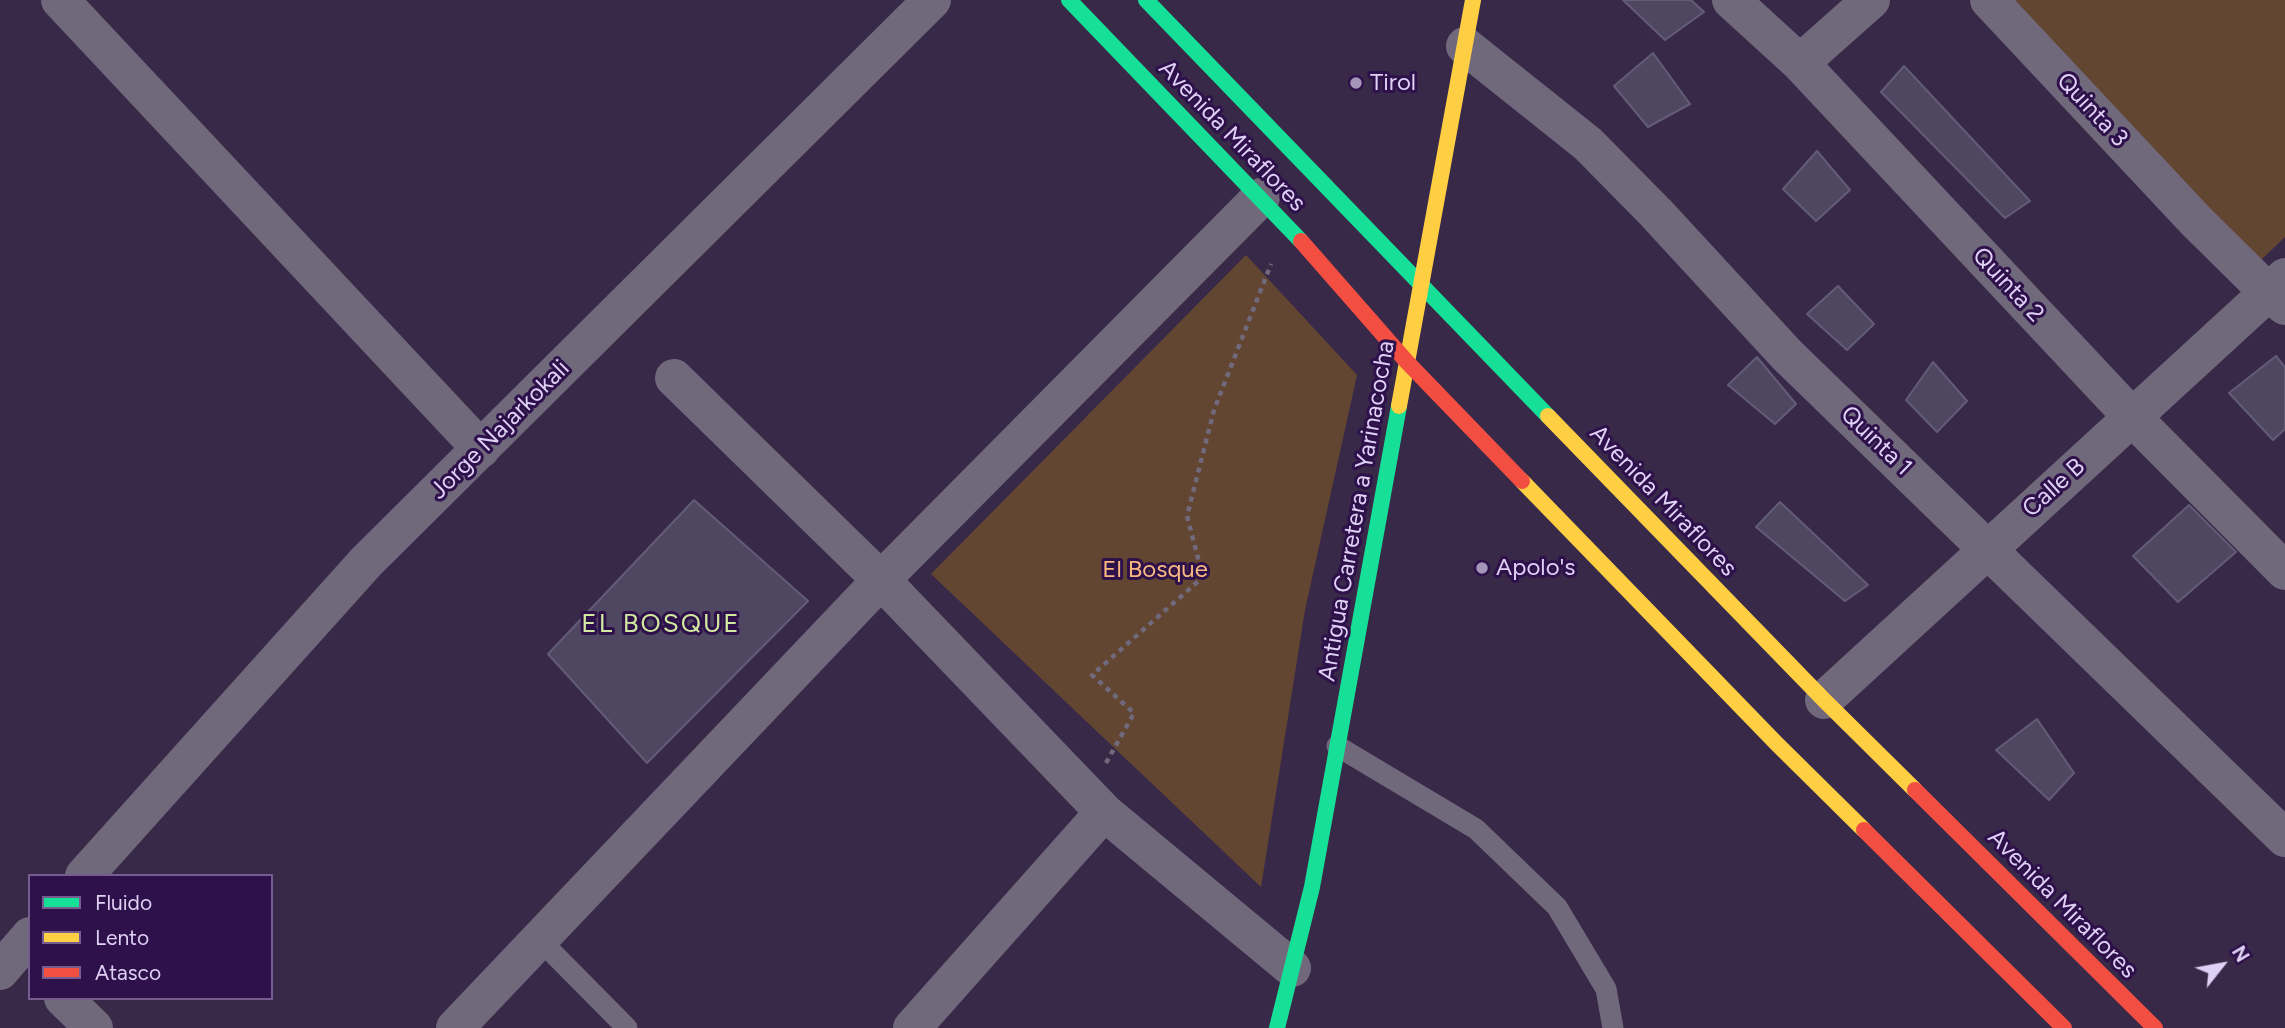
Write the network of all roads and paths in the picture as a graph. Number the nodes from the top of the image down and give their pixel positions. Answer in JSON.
{"nodes":[{"id":1,"x":61,"y":0,"type":"edge"},
{"id":2,"x":932,"y":0,"type":"edge"},
{"id":3,"x":1069,"y":0,"type":"edge"},
{"id":4,"x":1146,"y":0,"type":"edge"},
{"id":5,"x":1473,"y":0,"type":"edge"},
{"id":6,"x":1731,"y":0,"type":"edge"},
{"id":7,"x":1871,"y":0,"type":"edge"},
{"id":8,"x":1989,"y":0,"type":"edge"},
{"id":9,"x":1465,"y":46,"type":"junction"},
{"id":10,"x":1800,"y":64,"type":"junction"},
{"id":11,"x":1274,"y":211,"type":"junction"},
{"id":12,"x":1421,"y":284,"type":"junction"},
{"id":13,"x":2280,"y":292,"type":"edge"},
{"id":14,"x":1406,"y":362,"type":"junction"},
{"id":15,"x":674,"y":378,"type":"dead end"},
{"id":16,"x":2133,"y":418,"type":"junction"},
{"id":17,"x":481,"y":449,"type":"junction"},
{"id":18,"x":1987,"y":549,"type":"junction"},
{"id":19,"x":2285,"y":571,"type":"edge"},
{"id":20,"x":881,"y":580,"type":"junction"},
{"id":21,"x":1824,"y":700,"type":"junction"},
{"id":22,"x":1337,"y":746,"type":"junction"},
{"id":23,"x":1096,"y":804,"type":"junction"},
{"id":24,"x":2285,"y":838,"type":"edge"},
{"id":25,"x":86,"y":874,"type":"edge"},
{"id":26,"x":540,"y":940,"type":"junction"},
{"id":27,"x":1292,"y":968,"type":"junction"},
{"id":28,"x":65,"y":1000,"type":"edge"},
{"id":29,"x":94,"y":1028,"type":"edge"},
{"id":30,"x":455,"y":1028,"type":"edge"},
{"id":31,"x":627,"y":1028,"type":"edge"},
{"id":32,"x":912,"y":1028,"type":"edge"},
{"id":33,"x":1277,"y":1028,"type":"edge"},
{"id":34,"x":1613,"y":1028,"type":"edge"},
{"id":35,"x":2064,"y":1028,"type":"edge"},
{"id":36,"x":2155,"y":1028,"type":"edge"}],
"edges":[{"from":1,"to":17,"type":"street"},
{"from":2,"to":17,"type":"street","name":"Jorge Najarkokali"},
{"from":3,"to":11,"type":"street","name":"Avenida Miraflores"},
{"from":4,"to":12,"type":"street","name":"Avenida Miraflores"},
{"from":5,"to":9,"type":"street","name":"Antigua Carretera a Yarinacocha"},
{"from":6,"to":10,"type":"street","name":"Quinta 2"},
{"from":7,"to":10,"type":"street"},
{"from":8,"to":13,"type":"street","name":"Quinta 3"},
{"from":9,"to":12,"type":"street","name":"Antigua Carretera a Yarinacocha"},
{"from":9,"to":18,"type":"street","name":"Quinta 1"},
{"from":10,"to":16,"type":"street","name":"Quinta 2"},
{"from":11,"to":14,"type":"street","name":"Avenida Miraflores"},
{"from":11,"to":20,"type":"street"},
{"from":11,"to":23,"type":"path"},
{"from":12,"to":14,"type":"street","name":"Antigua Carretera a Yarinacocha"},
{"from":12,"to":21,"type":"street","name":"Avenida Miraflores"},
{"from":13,"to":16,"type":"street","name":"Calle B"},
{"from":14,"to":22,"type":"street","name":"Antigua Carretera a Yarinacocha"},
{"from":14,"to":35,"type":"street","name":"Avenida Miraflores"},
{"from":15,"to":20,"type":"street"},
{"from":16,"to":18,"type":"street","name":"Calle B"},
{"from":16,"to":19,"type":"street","name":"Quinta 2"},
{"from":17,"to":25,"type":"street","name":"Jorge Najarkokali"},
{"from":18,"to":21,"type":"street","name":"Calle B"},
{"from":18,"to":24,"type":"street","name":"Quinta 1"},
{"from":20,"to":23,"type":"street"},
{"from":20,"to":26,"type":"street"},
{"from":21,"to":36,"type":"street","name":"Avenida Miraflores"},
{"from":22,"to":27,"type":"street","name":"Antigua Carretera a Yarinacocha"},
{"from":22,"to":34,"type":"lane"},
{"from":23,"to":27,"type":"street"},
{"from":23,"to":32,"type":"street"},
{"from":26,"to":30,"type":"street"},
{"from":26,"to":31,"type":"lane"},
{"from":27,"to":33,"type":"street","name":"Antigua Carretera a Yarinacocha"},
{"from":28,"to":29,"type":"street"}]}
